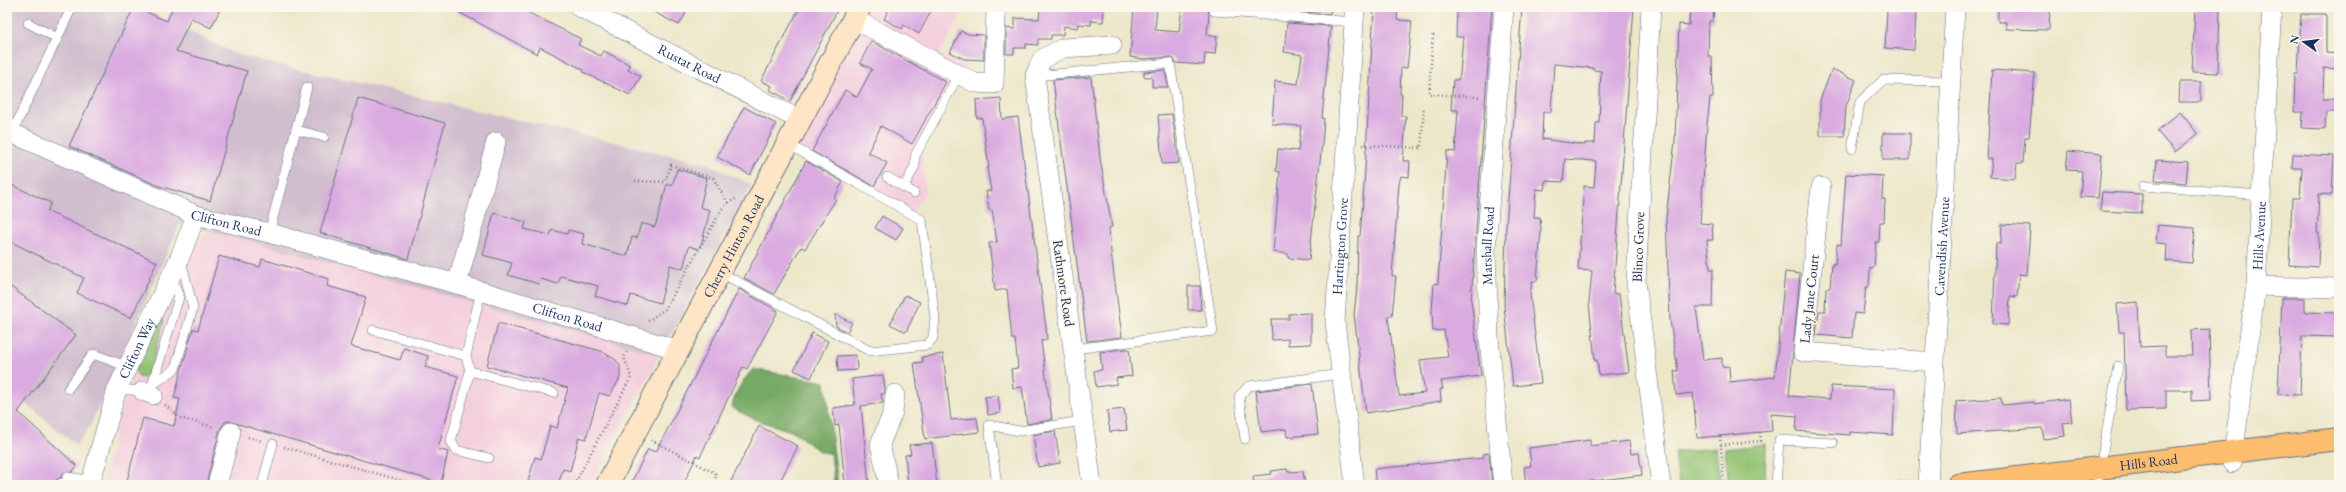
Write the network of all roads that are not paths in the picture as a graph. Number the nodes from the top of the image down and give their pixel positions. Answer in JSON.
{"nodes":[{"id":1,"x":72,"y":7,"type":"edge"},
{"id":2,"x":579,"y":7,"type":"edge"},
{"id":3,"x":996,"y":7,"type":"edge"},
{"id":4,"x":1504,"y":7,"type":"edge"},
{"id":5,"x":1651,"y":7,"type":"edge"},
{"id":6,"x":1955,"y":7,"type":"edge"},
{"id":7,"x":2272,"y":7,"type":"edge"},
{"id":8,"x":1214,"y":11,"type":"dead end"},
{"id":9,"x":857,"y":13,"type":"edge"},
{"id":10,"x":1355,"y":14,"type":"edge"},
{"id":11,"x":28,"y":23,"type":"dead end"},
{"id":12,"x":57,"y":38,"type":"junction"},
{"id":13,"x":1112,"y":45,"type":"dead end"},
{"id":14,"x":959,"y":74,"type":"junction"},
{"id":15,"x":1035,"y":79,"type":"junction"},
{"id":16,"x":1951,"y":81,"type":"junction"},
{"id":17,"x":307,"y":87,"type":"dead end"},
{"id":18,"x":800,"y":120,"type":"junction"},
{"id":19,"x":296,"y":130,"type":"junction"},
{"id":20,"x":9,"y":132,"type":"edge"},
{"id":21,"x":324,"y":137,"type":"dead end"},
{"id":22,"x":496,"y":142,"type":"dead end"},
{"id":23,"x":788,"y":144,"type":"junction"},
{"id":24,"x":1852,"y":149,"type":"dead end"},
{"id":25,"x":887,"y":177,"type":"dead end"},
{"id":26,"x":1821,"y":186,"type":"dead end"},
{"id":27,"x":2143,"y":186,"type":"dead end"},
{"id":28,"x":904,"y":187,"type":"junction"},
{"id":29,"x":914,"y":193,"type":"dead end"},
{"id":30,"x":2261,"y":196,"type":"junction"},
{"id":31,"x":196,"y":215,"type":"junction"},
{"id":32,"x":269,"y":233,"type":"junction"},
{"id":33,"x":180,"y":257,"type":"junction"},
{"id":34,"x":721,"y":273,"type":"junction"},
{"id":35,"x":171,"y":277,"type":"junction"},
{"id":36,"x":457,"y":284,"type":"junction"},
{"id":37,"x":2256,"y":286,"type":"junction"},
{"id":38,"x":2339,"y":288,"type":"edge"},
{"id":39,"x":481,"y":291,"type":"junction"},
{"id":40,"x":373,"y":330,"type":"dead end"},
{"id":41,"x":1074,"y":349,"type":"junction"},
{"id":42,"x":679,"y":350,"type":"junction"},
{"id":43,"x":466,"y":356,"type":"junction"},
{"id":44,"x":1934,"y":362,"type":"junction"},
{"id":45,"x":126,"y":366,"type":"junction"},
{"id":46,"x":2118,"y":366,"type":"dead end"},
{"id":47,"x":470,"y":371,"type":"junction"},
{"id":48,"x":1342,"y":374,"type":"junction"},
{"id":49,"x":68,"y":389,"type":"dead end"},
{"id":50,"x":117,"y":389,"type":"junction"},
{"id":51,"x":150,"y":390,"type":"junction"},
{"id":52,"x":554,"y":393,"type":"dead end"},
{"id":53,"x":895,"y":394,"type":"dead end"},
{"id":54,"x":1082,"y":421,"type":"junction"},
{"id":55,"x":231,"y":432,"type":"dead end"},
{"id":56,"x":1245,"y":439,"type":"dead end"},
{"id":57,"x":2339,"y":439,"type":"edge"},
{"id":58,"x":1833,"y":443,"type":"dead end"},
{"id":59,"x":273,"y":444,"type":"dead end"},
{"id":60,"x":489,"y":458,"type":"dead end"},
{"id":61,"x":2233,"y":458,"type":"junction"},
{"id":62,"x":2099,"y":474,"type":"junction"},
{"id":63,"x":1971,"y":481,"type":"edge"},
{"id":64,"x":65,"y":482,"type":"edge"},
{"id":65,"x":90,"y":482,"type":"edge"},
{"id":66,"x":217,"y":485,"type":"edge"},
{"id":67,"x":262,"y":485,"type":"edge"},
{"id":68,"x":607,"y":485,"type":"edge"},
{"id":69,"x":889,"y":485,"type":"edge"},
{"id":70,"x":997,"y":485,"type":"edge"},
{"id":71,"x":1092,"y":485,"type":"edge"},
{"id":72,"x":1355,"y":485,"type":"edge"},
{"id":73,"x":1503,"y":485,"type":"edge"},
{"id":74,"x":1661,"y":485,"type":"edge"},
{"id":75,"x":1776,"y":485,"type":"edge"},
{"id":76,"x":1928,"y":485,"type":"edge"}],
"edges":[{"from":1,"to":12,"type":"lane"},
{"from":2,"to":18,"type":"street","name":"Rustat Road"},
{"from":3,"to":14,"type":"street"},
{"from":4,"to":73,"type":"street","name":"Marshall Road"},
{"from":5,"to":74,"type":"street","name":"Blinco Grove"},
{"from":6,"to":16,"type":"street","name":"Cavendish Avenue"},
{"from":7,"to":30,"type":"street","name":"Hills Avenue"},
{"from":8,"to":10,"type":"lane"},
{"from":9,"to":14,"type":"street"},
{"from":9,"to":18,"type":"street","name":"Cherry Hinton Road"},
{"from":10,"to":48,"type":"street","name":"Hartington Grove"},
{"from":11,"to":12,"type":"lane"},
{"from":12,"to":20,"type":"lane"},
{"from":13,"to":15,"type":"street"},
{"from":14,"to":28,"type":"lane"},
{"from":15,"to":41,"type":"street","name":"Rathmore Road"},
{"from":15,"to":41,"type":"lane"},
{"from":16,"to":24,"type":"lane"},
{"from":16,"to":44,"type":"street","name":"Cavendish Avenue"},
{"from":17,"to":19,"type":"lane"},
{"from":18,"to":23,"type":"street","name":"Cherry Hinton Road"},
{"from":19,"to":21,"type":"lane"},
{"from":19,"to":32,"type":"lane"},
{"from":20,"to":31,"type":"street","name":"Clifton Road"},
{"from":22,"to":36,"type":"street"},
{"from":23,"to":34,"type":"street","name":"Cherry Hinton Road"},
{"from":23,"to":34,"type":"lane"},
{"from":25,"to":28,"type":"lane"},
{"from":26,"to":44,"type":"street","name":"Lady Jane Court"},
{"from":27,"to":30,"type":"lane"},
{"from":28,"to":29,"type":"lane"},
{"from":30,"to":37,"type":"street","name":"Hills Avenue"},
{"from":31,"to":32,"type":"street","name":"Clifton Road"},
{"from":31,"to":33,"type":"street","name":"Clifton Way"},
{"from":32,"to":36,"type":"street","name":"Clifton Road"},
{"from":33,"to":35,"type":"street","name":"Clifton Way"},
{"from":33,"to":51,"type":"lane"},
{"from":34,"to":42,"type":"street","name":"Cherry Hinton Road"},
{"from":35,"to":45,"type":"street","name":"Clifton Way"},
{"from":35,"to":51,"type":"lane"},
{"from":36,"to":39,"type":"street","name":"Clifton Road"},
{"from":37,"to":38,"type":"street"},
{"from":37,"to":61,"type":"street","name":"Hills Avenue"},
{"from":39,"to":42,"type":"street","name":"Clifton Road"},
{"from":39,"to":43,"type":"lane"},
{"from":40,"to":43,"type":"lane"},
{"from":41,"to":54,"type":"street","name":"Rathmore Road"},
{"from":42,"to":68,"type":"street","name":"Cherry Hinton Road"},
{"from":43,"to":47,"type":"lane"},
{"from":44,"to":76,"type":"street","name":"Cavendish Avenue"},
{"from":45,"to":49,"type":"lane"},
{"from":45,"to":50,"type":"street","name":"Clifton Way"},
{"from":46,"to":62,"type":"lane"},
{"from":47,"to":52,"type":"lane"},
{"from":47,"to":60,"type":"lane"},
{"from":48,"to":56,"type":"lane"},
{"from":48,"to":72,"type":"street","name":"Hartington Grove"},
{"from":50,"to":51,"type":"lane"},
{"from":50,"to":65,"type":"street","name":"Clifton Way"},
{"from":53,"to":69,"type":"street"},
{"from":54,"to":70,"type":"lane"},
{"from":54,"to":71,"type":"street","name":"Rathmore Road"},
{"from":55,"to":66,"type":"street"},
{"from":57,"to":61,"type":"main road","name":"Hills Road"},
{"from":58,"to":75,"type":"lane"},
{"from":59,"to":67,"type":"lane"},
{"from":61,"to":62,"type":"main road","name":"Hills Road"},
{"from":62,"to":63,"type":"main road","name":"Hills Road"},
{"from":64,"to":65,"type":"lane"}]}
